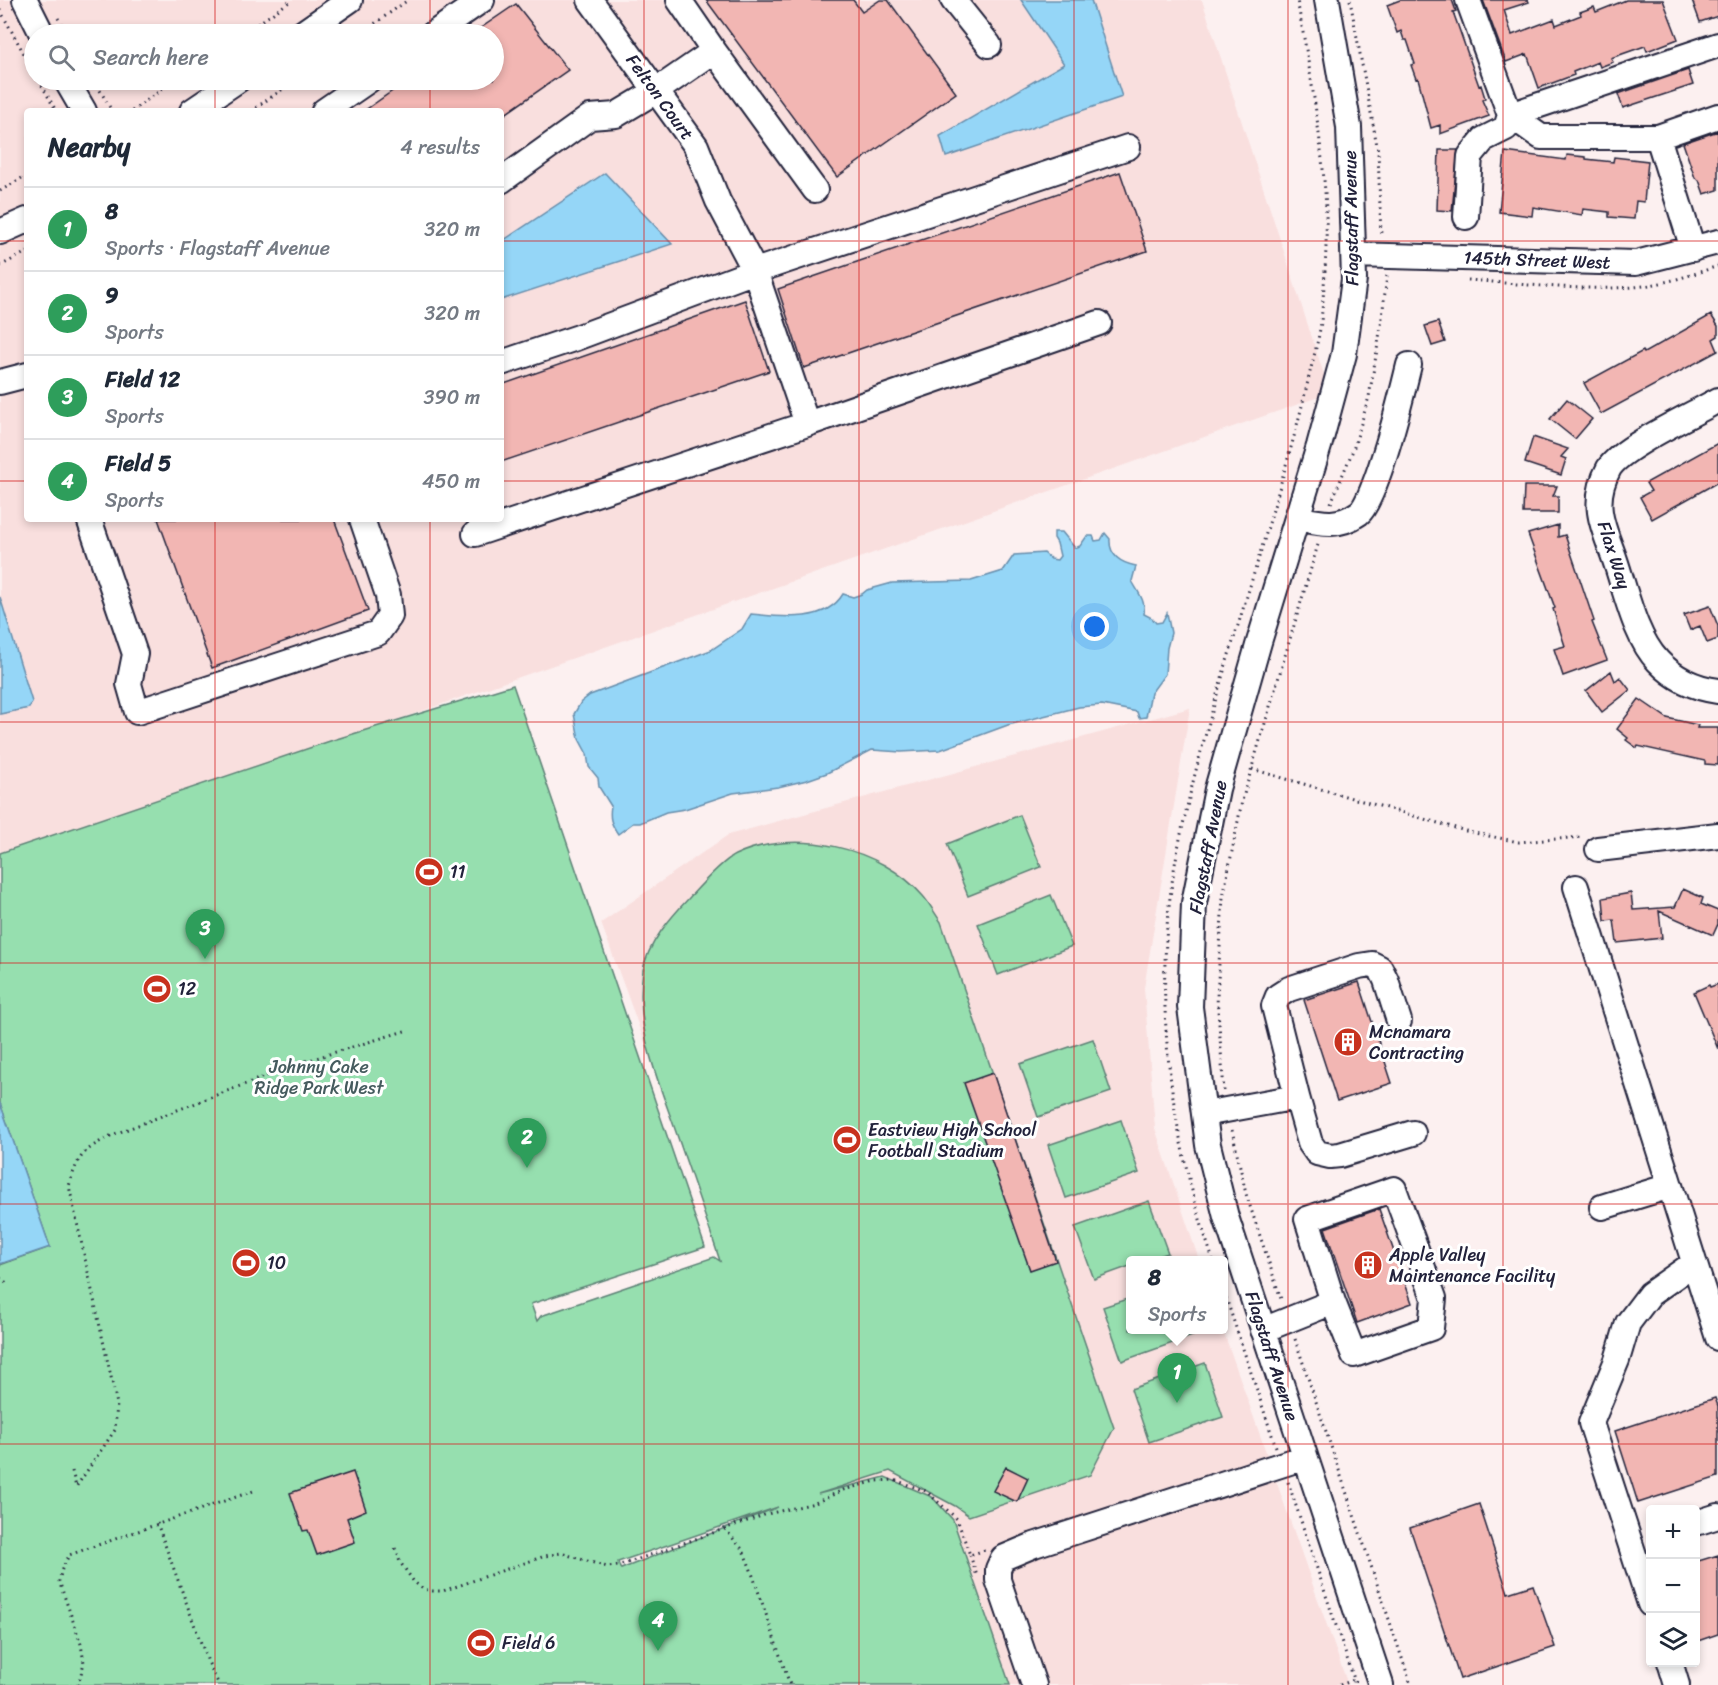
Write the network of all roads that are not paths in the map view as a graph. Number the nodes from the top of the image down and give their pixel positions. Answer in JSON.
{"nodes":[{"id":1,"x":25,"y":0,"type":"edge"},
{"id":2,"x":350,"y":0,"type":"edge"},
{"id":3,"x":482,"y":0,"type":"edge"},
{"id":4,"x":590,"y":0,"type":"edge"},
{"id":5,"x":679,"y":0,"type":"edge"},
{"id":6,"x":953,"y":0,"type":"edge"},
{"id":7,"x":1326,"y":0,"type":"edge"},
{"id":8,"x":1468,"y":0,"type":"edge"},
{"id":9,"x":37,"y":24,"type":"edge"},
{"id":10,"x":321,"y":24,"type":"edge"},
{"id":11,"x":447,"y":24,"type":"edge"},
{"id":12,"x":989,"y":45,"type":"dead end"},
{"id":13,"x":1718,"y":45,"type":"edge"},
{"id":14,"x":714,"y":51,"type":"junction"},
{"id":15,"x":72,"y":90,"type":"edge"},
{"id":16,"x":223,"y":90,"type":"edge"},
{"id":17,"x":350,"y":90,"type":"edge"},
{"id":18,"x":656,"y":91,"type":"junction"},
{"id":19,"x":82,"y":108,"type":"edge"},
{"id":20,"x":196,"y":108,"type":"edge"},
{"id":21,"x":328,"y":108,"type":"edge"},
{"id":22,"x":1510,"y":116,"type":"junction"},
{"id":23,"x":1718,"y":116,"type":"edge"},
{"id":24,"x":1658,"y":137,"type":"junction"},
{"id":25,"x":1128,"y":147,"type":"dead end"},
{"id":26,"x":504,"y":179,"type":"edge"},
{"id":27,"x":815,"y":190,"type":"dead end"},
{"id":28,"x":1466,"y":217,"type":"dead end"},
{"id":29,"x":24,"y":221,"type":"edge"},
{"id":30,"x":0,"y":232,"type":"edge"},
{"id":31,"x":1718,"y":242,"type":"edge"},
{"id":32,"x":1693,"y":249,"type":"junction"},
{"id":33,"x":1354,"y":255,"type":"junction"},
{"id":34,"x":755,"y":271,"type":"junction"},
{"id":35,"x":1099,"y":323,"type":"dead end"},
{"id":36,"x":504,"y":362,"type":"edge"},
{"id":37,"x":1409,"y":365,"type":"dead end"},
{"id":38,"x":24,"y":376,"type":"edge"},
{"id":39,"x":0,"y":382,"type":"edge"},
{"id":40,"x":1718,"y":400,"type":"edge"},
{"id":41,"x":807,"y":424,"type":"junction"},
{"id":42,"x":1297,"y":518,"type":"junction"},
{"id":43,"x":89,"y":522,"type":"edge"},
{"id":44,"x":363,"y":522,"type":"edge"},
{"id":45,"x":475,"y":534,"type":"dead end"},
{"id":46,"x":1718,"y":691,"type":"edge"},
{"id":47,"x":1718,"y":835,"type":"edge"},
{"id":48,"x":1593,"y":843,"type":"road end"},
{"id":49,"x":1576,"y":887,"type":"dead end"},
{"id":50,"x":1399,"y":1021,"type":"dead end"},
{"id":51,"x":1297,"y":1097,"type":"junction"},
{"id":52,"x":1204,"y":1114,"type":"junction"},
{"id":53,"x":1413,"y":1133,"type":"dead end"},
{"id":54,"x":1670,"y":1186,"type":"junction"},
{"id":55,"x":1602,"y":1207,"type":"dead end"},
{"id":56,"x":1694,"y":1263,"type":"junction"},
{"id":57,"x":1333,"y":1302,"type":"junction"},
{"id":58,"x":1263,"y":1330,"type":"junction"},
{"id":59,"x":1718,"y":1338,"type":"edge"},
{"id":60,"x":1293,"y":1460,"type":"junction"},
{"id":61,"x":1718,"y":1516,"type":"edge"},
{"id":62,"x":1700,"y":1521,"type":"edge"},
{"id":63,"x":1641,"y":1540,"type":"edge"},
{"id":64,"x":1646,"y":1576,"type":"edge"},
{"id":65,"x":1672,"y":1667,"type":"edge"},
{"id":66,"x":1034,"y":1685,"type":"edge"},
{"id":67,"x":1381,"y":1685,"type":"edge"},
{"id":68,"x":1677,"y":1685,"type":"edge"}],
"edges":[{"from":1,"to":9,"type":"street"},
{"from":2,"to":10,"type":"street"},
{"from":3,"to":11,"type":"street"},
{"from":4,"to":18,"type":"street","name":"Felton Court"},
{"from":5,"to":14,"type":"street"},
{"from":6,"to":12,"type":"street"},
{"from":7,"to":33,"type":"street","name":"Flagstaff Avenue"},
{"from":8,"to":22,"type":"street"},
{"from":13,"to":22,"type":"street"},
{"from":14,"to":18,"type":"street"},
{"from":14,"to":27,"type":"street"},
{"from":15,"to":19,"type":"street"},
{"from":16,"to":20,"type":"street"},
{"from":17,"to":21,"type":"street"},
{"from":18,"to":26,"type":"street"},
{"from":18,"to":34,"type":"street","name":"Felton Court"},
{"from":22,"to":24,"type":"street"},
{"from":22,"to":28,"type":"street"},
{"from":23,"to":24,"type":"street"},
{"from":24,"to":32,"type":"street"},
{"from":25,"to":34,"type":"street"},
{"from":29,"to":30,"type":"street"},
{"from":31,"to":32,"type":"street","name":"145th Street West"},
{"from":32,"to":33,"type":"street","name":"145th Street West"},
{"from":33,"to":42,"type":"street","name":"Flagstaff Avenue"},
{"from":34,"to":36,"type":"street"},
{"from":34,"to":41,"type":"street","name":"Felton Court"},
{"from":35,"to":41,"type":"street"},
{"from":37,"to":42,"type":"street"},
{"from":38,"to":39,"type":"street"},
{"from":40,"to":46,"type":"street","name":"Flax Way"},
{"from":41,"to":45,"type":"street"},
{"from":42,"to":52,"type":"street","name":"Flagstaff Avenue"},
{"from":43,"to":44,"type":"street"},
{"from":47,"to":48,"type":"street"},
{"from":49,"to":54,"type":"street"},
{"from":50,"to":51,"type":"street"},
{"from":51,"to":52,"type":"street"},
{"from":51,"to":53,"type":"street"},
{"from":52,"to":58,"type":"street","name":"Flagstaff Avenue"},
{"from":54,"to":55,"type":"street"},
{"from":54,"to":56,"type":"street"},
{"from":56,"to":59,"type":"street"},
{"from":56,"to":63,"type":"street"},
{"from":57,"to":57,"type":"street"},
{"from":57,"to":58,"type":"street"},
{"from":58,"to":60,"type":"street","name":"Flagstaff Avenue"},
{"from":60,"to":66,"type":"street"},
{"from":60,"to":67,"type":"street","name":"Flagstaff Avenue"},
{"from":61,"to":62,"type":"street"},
{"from":63,"to":64,"type":"street"},
{"from":65,"to":68,"type":"street"}]}
